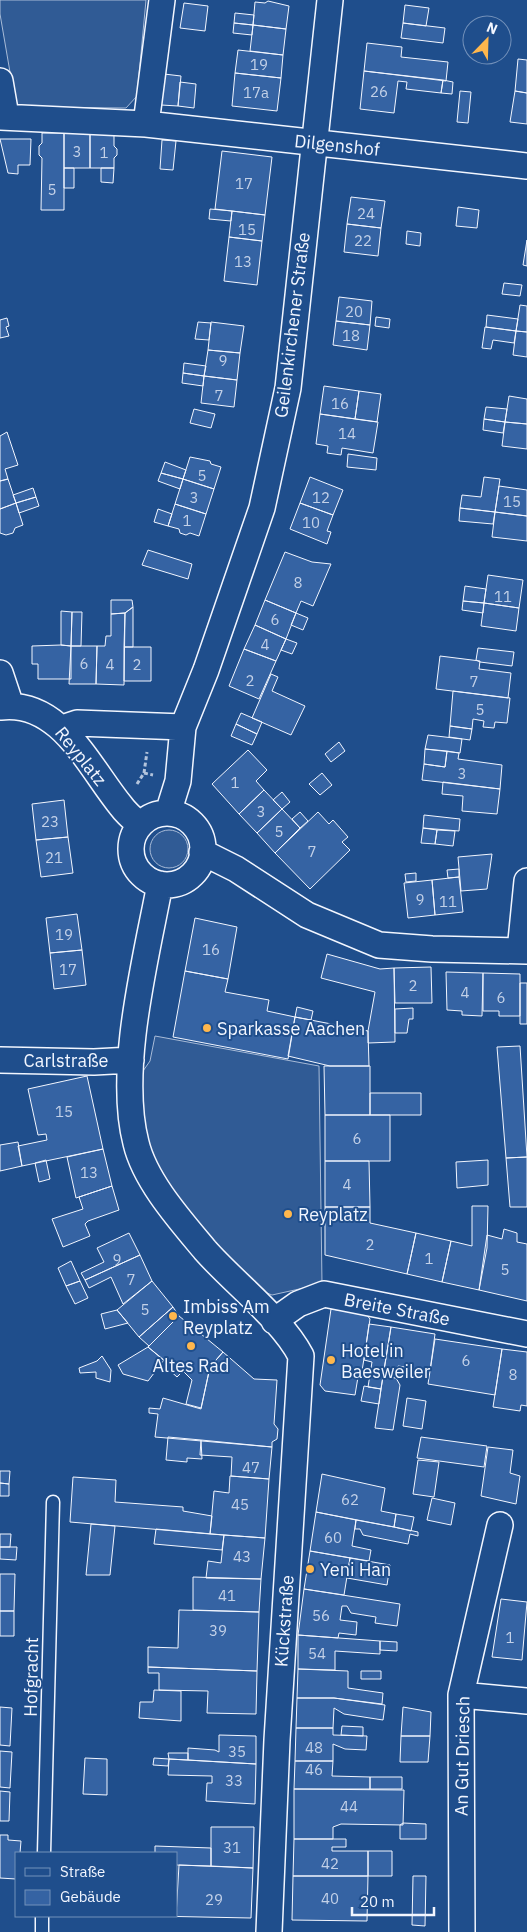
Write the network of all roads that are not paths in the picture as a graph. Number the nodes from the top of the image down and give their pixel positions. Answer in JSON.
{"nodes":[{"id":1,"x":162,"y":0,"type":"edge"},
{"id":2,"x":330,"y":0,"type":"edge"},
{"id":3,"x":0,"y":81,"type":"edge"},
{"id":4,"x":3,"y":116,"type":"edge"},
{"id":5,"x":146,"y":124,"type":"junction"},
{"id":6,"x":313,"y":142,"type":"junction"},
{"id":7,"x":527,"y":166,"type":"edge"},
{"id":8,"x":0,"y":674,"type":"edge"},
{"id":9,"x":5,"y":707,"type":"edge"},
{"id":10,"x":183,"y":726,"type":"junction"},
{"id":11,"x":62,"y":728,"type":"junction"},
{"id":12,"x":168,"y":813,"type":"junction"},
{"id":13,"x":140,"y":825,"type":"junction"},
{"id":14,"x":202,"y":852,"type":"junction"},
{"id":15,"x":527,"y":881,"type":"edge"},
{"id":16,"x":160,"y":884,"type":"junction"},
{"id":17,"x":523,"y":951,"type":"edge"},
{"id":18,"x":0,"y":1060,"type":"edge"},
{"id":19,"x":131,"y":1060,"type":"junction"},
{"id":20,"x":274,"y":1321,"type":"junction"},
{"id":21,"x":527,"y":1334,"type":"edge"},
{"id":22,"x":53,"y":1502,"type":"dead end"},
{"id":23,"x":500,"y":1525,"type":"dead end"},
{"id":24,"x":461,"y":1695,"type":"junction"},
{"id":25,"x":527,"y":1701,"type":"edge"},
{"id":26,"x":44,"y":1852,"type":"edge"},
{"id":27,"x":42,"y":1917,"type":"edge"},
{"id":28,"x":42,"y":1932,"type":"edge"},
{"id":29,"x":268,"y":1932,"type":"edge"},
{"id":30,"x":462,"y":1932,"type":"edge"}],
"edges":[{"from":1,"to":5,"type":"street"},
{"from":2,"to":6,"type":"street","name":"Geilenkirchener Straße"},
{"from":3,"to":4,"type":"street","name":"Dilgenshof"},
{"from":4,"to":5,"type":"street","name":"Dilgenshof"},
{"from":5,"to":6,"type":"street","name":"Dilgenshof"},
{"from":6,"to":7,"type":"street","name":"Dilgenshof"},
{"from":6,"to":10,"type":"street","name":"Geilenkirchener Straße"},
{"from":8,"to":9,"type":"street"},
{"from":9,"to":11,"type":"street","name":"Reyplatz"},
{"from":10,"to":11,"type":"street"},
{"from":10,"to":12,"type":"street","name":"Geilenkirchener Straße"},
{"from":11,"to":13,"type":"street","name":"Reyplatz"},
{"from":12,"to":13,"type":"street"},
{"from":12,"to":14,"type":"street"},
{"from":13,"to":16,"type":"street"},
{"from":14,"to":16,"type":"street"},
{"from":14,"to":17,"type":"street"},
{"from":15,"to":17,"type":"street"},
{"from":16,"to":19,"type":"street"},
{"from":18,"to":19,"type":"street","name":"Carlstraße"},
{"from":19,"to":20,"type":"street"},
{"from":20,"to":21,"type":"street","name":"Breite Straße"},
{"from":20,"to":29,"type":"street","name":"Kückstraße"},
{"from":22,"to":26,"type":"lane","name":"Hofgracht"},
{"from":23,"to":24,"type":"street","name":"An Gut Driesch"},
{"from":24,"to":25,"type":"street"},
{"from":24,"to":30,"type":"street","name":"An Gut Driesch"},
{"from":27,"to":28,"type":"lane"}]}
